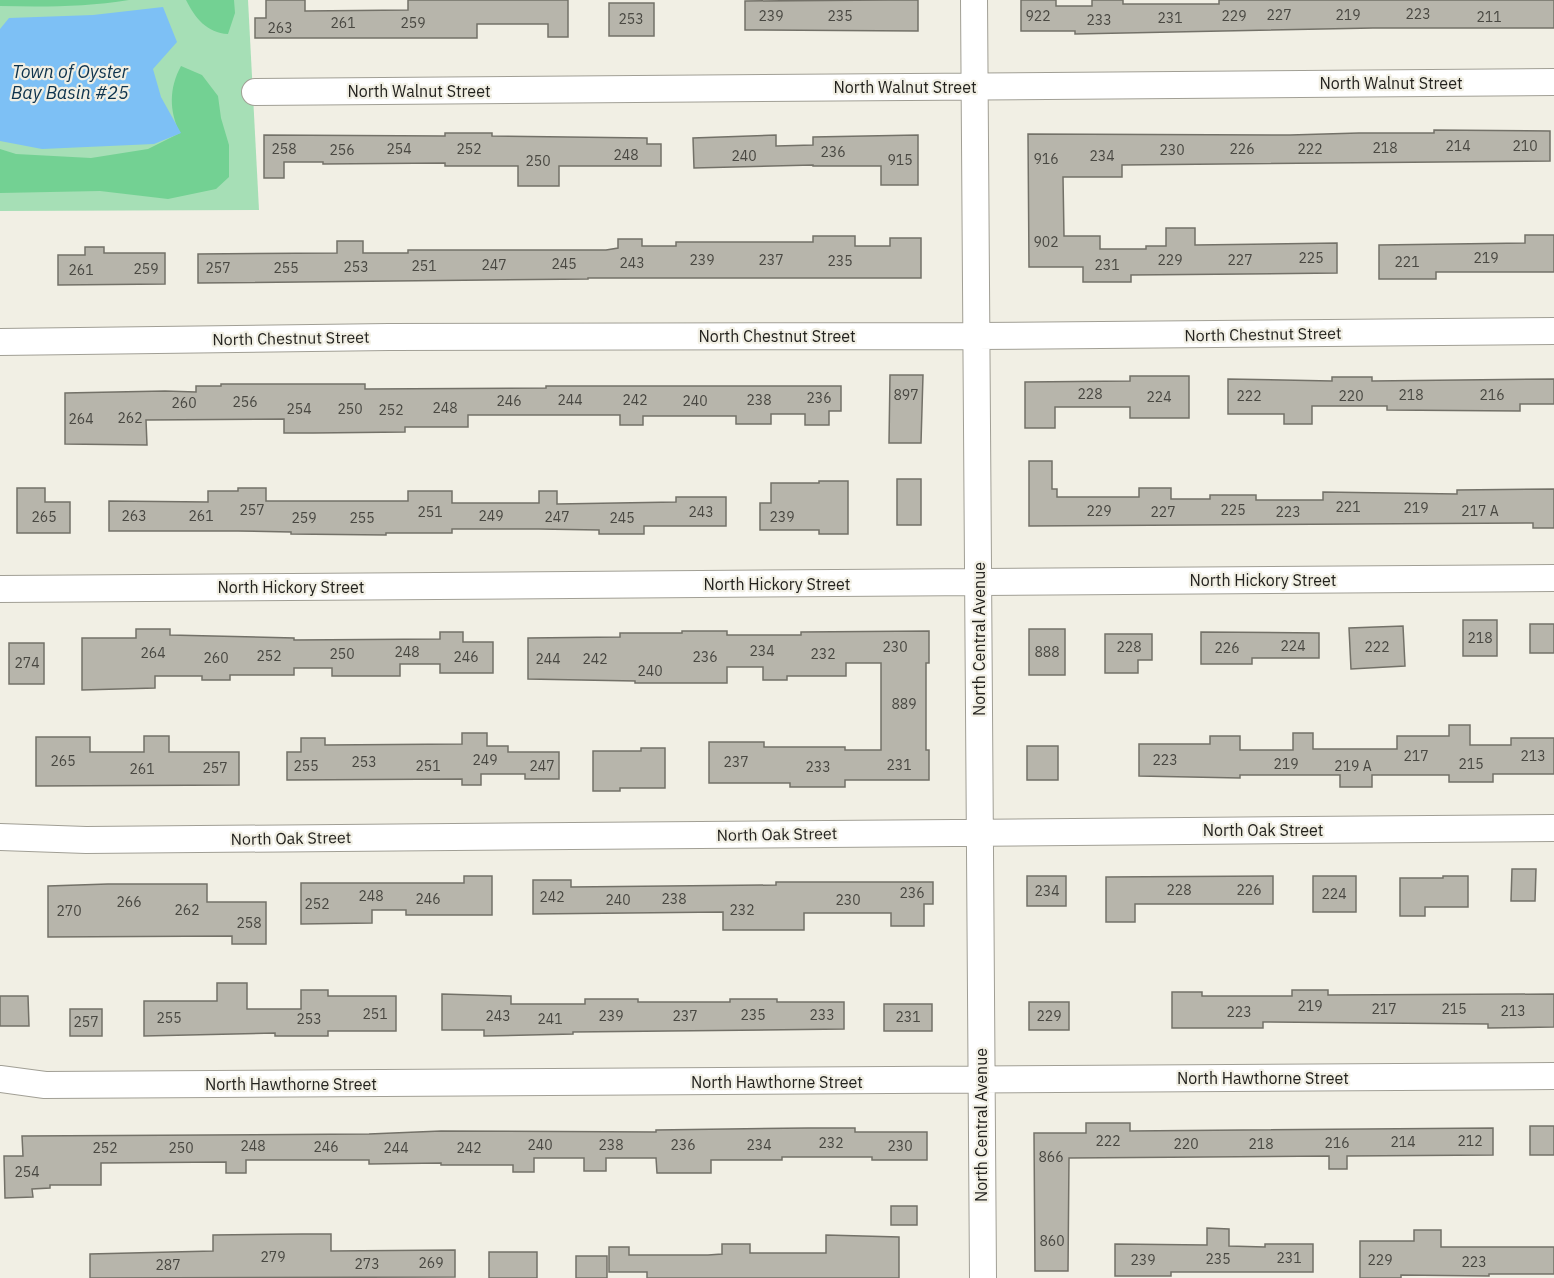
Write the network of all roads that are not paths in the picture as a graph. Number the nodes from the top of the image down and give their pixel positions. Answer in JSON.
{"nodes":[{"id":1,"x":974,"y":0,"type":"edge"},
{"id":2,"x":1554,"y":82,"type":"edge"},
{"id":3,"x":974,"y":87,"type":"junction"},
{"id":4,"x":255,"y":92,"type":"dead end"},
{"id":5,"x":1554,"y":331,"type":"edge"},
{"id":6,"x":976,"y":336,"type":"junction"},
{"id":7,"x":0,"y":342,"type":"edge"},
{"id":8,"x":1554,"y":578,"type":"edge"},
{"id":9,"x":979,"y":582,"type":"junction"},
{"id":10,"x":0,"y":590,"type":"edge"},
{"id":11,"x":1554,"y":828,"type":"edge"},
{"id":12,"x":980,"y":832,"type":"junction"},
{"id":13,"x":0,"y":837,"type":"edge"},
{"id":14,"x":1554,"y":1076,"type":"edge"},
{"id":15,"x":0,"y":1079,"type":"edge"},
{"id":16,"x":981,"y":1081,"type":"junction"},
{"id":17,"x":983,"y":1278,"type":"edge"}],
"edges":[{"from":1,"to":3,"type":"street","name":"North Central Avenue"},
{"from":2,"to":3,"type":"street","name":"North Walnut Street"},
{"from":3,"to":4,"type":"street","name":"North Walnut Street"},
{"from":3,"to":6,"type":"street","name":"North Central Avenue"},
{"from":5,"to":6,"type":"street","name":"North Chestnut Street"},
{"from":6,"to":7,"type":"street","name":"North Chestnut Street"},
{"from":6,"to":9,"type":"street","name":"North Central Avenue"},
{"from":8,"to":9,"type":"street","name":"North Hickory Street"},
{"from":9,"to":10,"type":"street","name":"North Hickory Street"},
{"from":9,"to":12,"type":"street","name":"North Central Avenue"},
{"from":11,"to":12,"type":"street","name":"North Oak Street"},
{"from":12,"to":13,"type":"street","name":"North Oak Street"},
{"from":12,"to":16,"type":"street","name":"North Central Avenue"},
{"from":14,"to":16,"type":"street","name":"North Hawthorne Street"},
{"from":15,"to":16,"type":"street","name":"North Hawthorne Street"},
{"from":16,"to":17,"type":"street","name":"North Central Avenue"}]}
